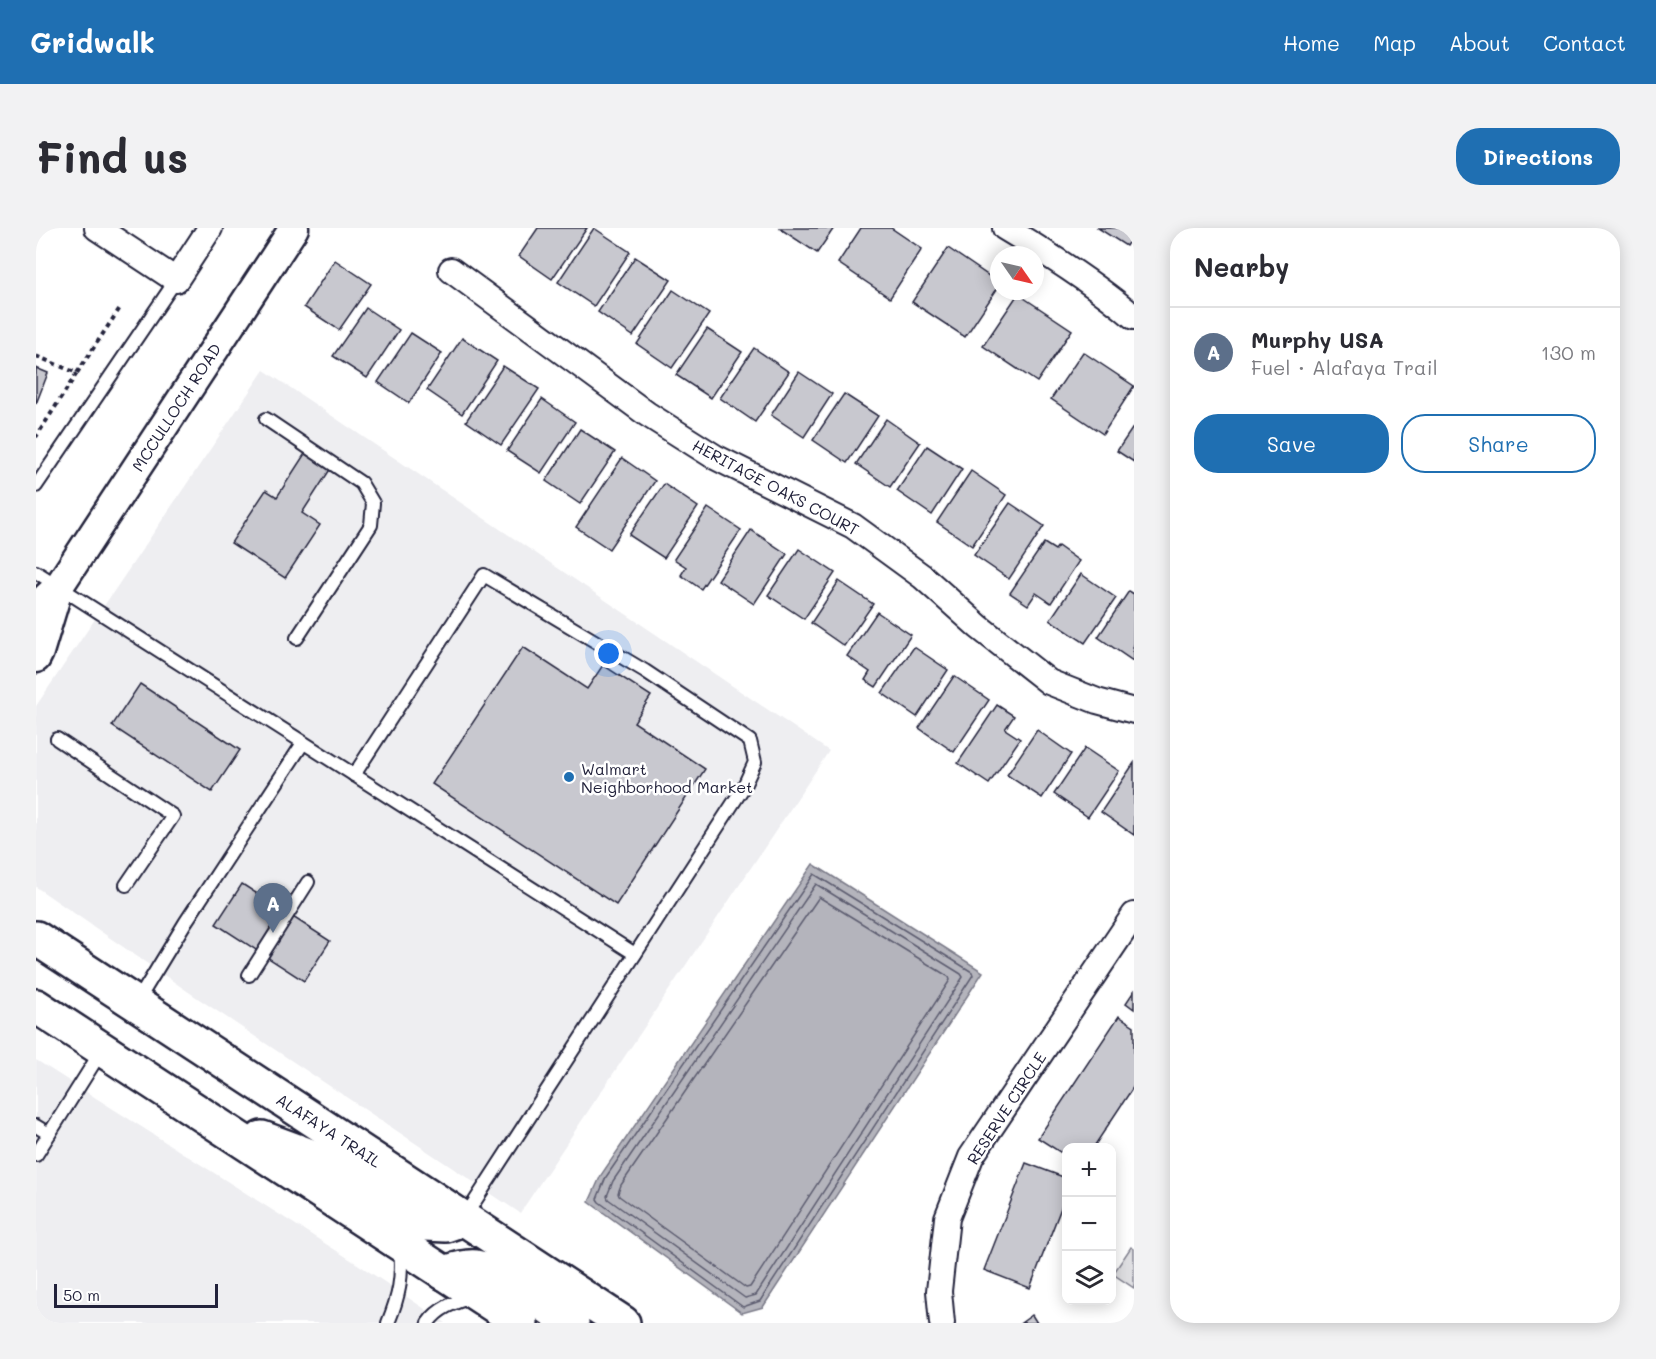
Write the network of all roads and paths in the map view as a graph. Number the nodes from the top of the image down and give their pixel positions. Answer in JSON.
{"nodes":[{"id":1,"x":97,"y":228,"type":"edge"},
{"id":2,"x":210,"y":228,"type":"edge"},
{"id":3,"x":294,"y":228,"type":"edge"},
{"id":4,"x":1005,"y":228,"type":"edge"},
{"id":5,"x":451,"y":270,"type":"dead end"},
{"id":6,"x":176,"y":280,"type":"junction"},
{"id":7,"x":120,"y":308,"type":"dead end"},
{"id":8,"x":1134,"y":318,"type":"edge"},
{"id":9,"x":36,"y":356,"type":"edge"},
{"id":10,"x":77,"y":373,"type":"junction"},
{"id":11,"x":266,"y":419,"type":"dead end"},
{"id":12,"x":36,"y":437,"type":"edge"},
{"id":13,"x":36,"y":486,"type":"edge"},
{"id":14,"x":48,"y":579,"type":"edge"},
{"id":15,"x":36,"y":607,"type":"edge"},
{"id":16,"x":297,"y":638,"type":"dead end"},
{"id":17,"x":36,"y":658,"type":"edge"},
{"id":18,"x":1134,"y":711,"type":"edge"},
{"id":19,"x":57,"y":739,"type":"dead end"},
{"id":20,"x":303,"y":743,"type":"junction"},
{"id":21,"x":354,"y":775,"type":"junction"},
{"id":22,"x":308,"y":882,"type":"dead end"},
{"id":23,"x":126,"y":885,"type":"dead end"},
{"id":24,"x":1134,"y":915,"type":"edge"},
{"id":25,"x":36,"y":938,"type":"edge"},
{"id":26,"x":635,"y":954,"type":"junction"},
{"id":27,"x":249,"y":975,"type":"dead end"},
{"id":28,"x":136,"y":1003,"type":"junction"},
{"id":29,"x":36,"y":1006,"type":"edge"},
{"id":30,"x":102,"y":1050,"type":"junction"},
{"id":31,"x":207,"y":1118,"type":"junction"},
{"id":32,"x":36,"y":1126,"type":"edge"},
{"id":33,"x":49,"y":1134,"type":"junction"},
{"id":34,"x":36,"y":1155,"type":"edge"},
{"id":35,"x":463,"y":1219,"type":"junction"},
{"id":36,"x":400,"y":1244,"type":"junction"},
{"id":37,"x":444,"y":1273,"type":"junction"},
{"id":38,"x":478,"y":1295,"type":"junction"},
{"id":39,"x":388,"y":1323,"type":"edge"},
{"id":40,"x":428,"y":1323,"type":"edge"},
{"id":41,"x":521,"y":1323,"type":"edge"},
{"id":42,"x":572,"y":1323,"type":"edge"},
{"id":43,"x":622,"y":1323,"type":"edge"},
{"id":44,"x":942,"y":1323,"type":"edge"}],
"edges":[{"from":1,"to":6,"type":"street"},
{"from":2,"to":6,"type":"street"},
{"from":3,"to":14,"type":"street","name":"MCCULLOCH ROAD"},
{"from":4,"to":8,"type":"street"},
{"from":5,"to":18,"type":"street","name":"HERITAGE OAKS COURT"},
{"from":6,"to":13,"type":"lane"},
{"from":7,"to":10,"type":"path"},
{"from":9,"to":10,"type":"path"},
{"from":10,"to":12,"type":"path"},
{"from":11,"to":16,"type":"lane"},
{"from":14,"to":15,"type":"street","name":"MCCULLOCH ROAD"},
{"from":14,"to":17,"type":"street","name":"MCCULLOCH ROAD"},
{"from":14,"to":20,"type":"lane"},
{"from":19,"to":23,"type":"lane"},
{"from":20,"to":21,"type":"lane"},
{"from":20,"to":28,"type":"lane"},
{"from":21,"to":26,"type":"lane"},
{"from":21,"to":26,"type":"lane"},
{"from":22,"to":27,"type":"lane"},
{"from":24,"to":44,"type":"street","name":"RESERVE CIRCLE"},
{"from":25,"to":28,"type":"main road","name":"ALAFAYA TRAIL"},
{"from":26,"to":35,"type":"lane"},
{"from":28,"to":35,"type":"main road","name":"ALAFAYA TRAIL"},
{"from":29,"to":30,"type":"main road"},
{"from":30,"to":31,"type":"main road"},
{"from":30,"to":33,"type":"lane"},
{"from":31,"to":35,"type":"main road"},
{"from":31,"to":36,"type":"main road"},
{"from":32,"to":33,"type":"lane"},
{"from":33,"to":34,"type":"lane"},
{"from":35,"to":43,"type":"main road","name":"ALAFAYA TRAIL"},
{"from":36,"to":37,"type":"main road"},
{"from":36,"to":39,"type":"lane"},
{"from":37,"to":38,"type":"main road"},
{"from":37,"to":42,"type":"main road"},
{"from":38,"to":40,"type":"lane"},
{"from":38,"to":41,"type":"main road"}]}
